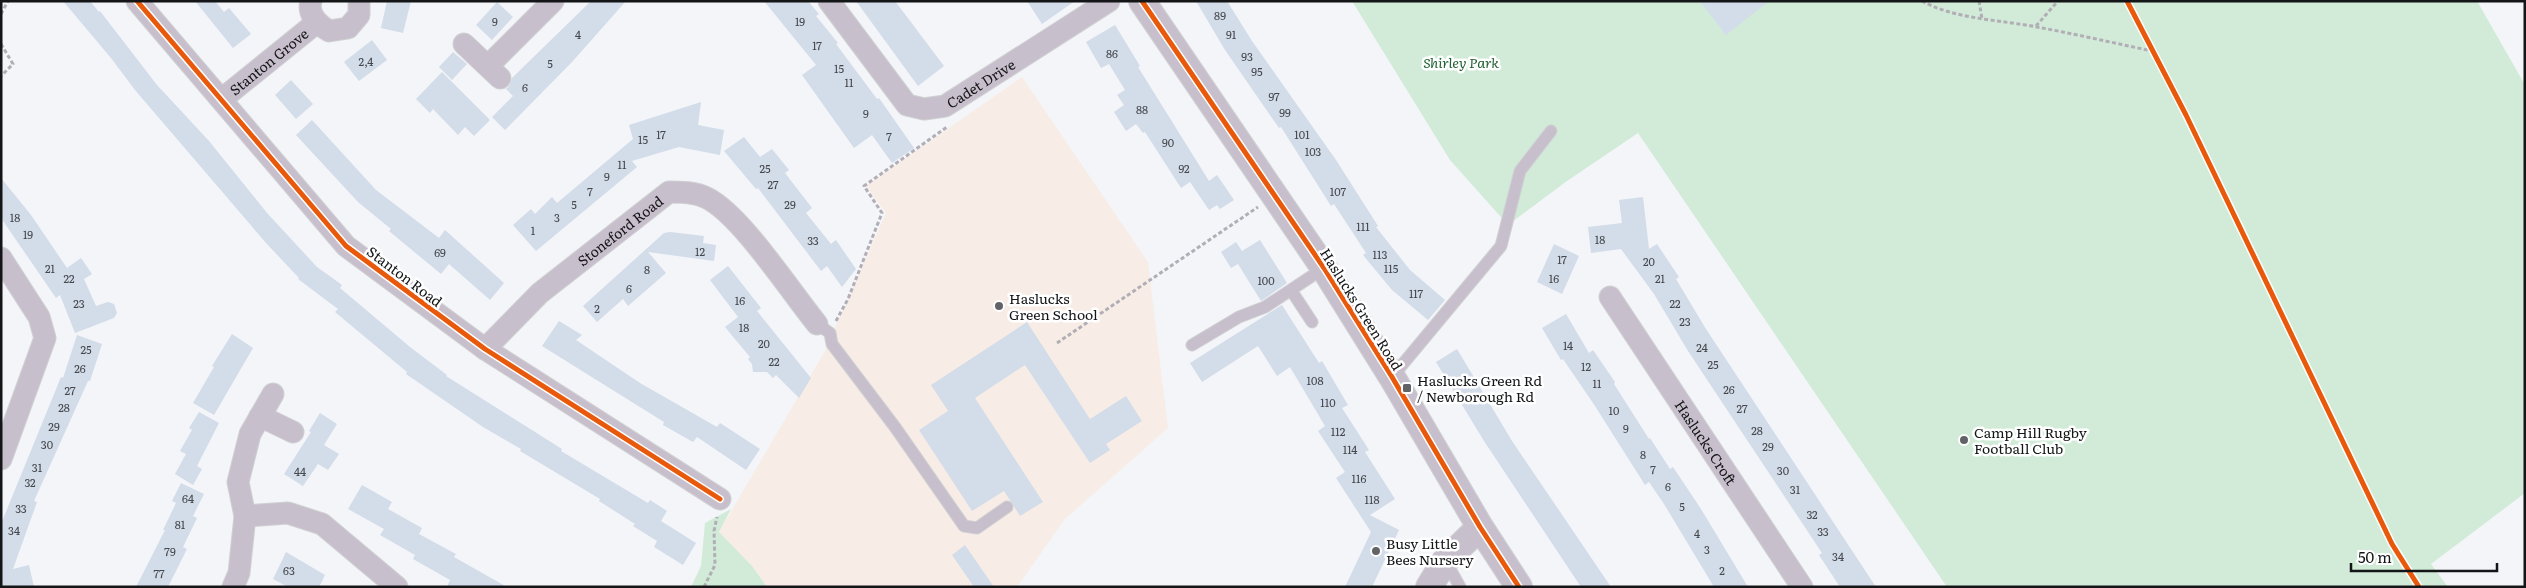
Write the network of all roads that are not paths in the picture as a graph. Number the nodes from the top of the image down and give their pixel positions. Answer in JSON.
{"nodes":[{"id":1,"x":137,"y":1,"type":"edge"},
{"id":2,"x":311,"y":1,"type":"edge"},
{"id":3,"x":359,"y":1,"type":"edge"},
{"id":4,"x":553,"y":1,"type":"edge"},
{"id":5,"x":829,"y":1,"type":"edge"},
{"id":6,"x":1109,"y":1,"type":"edge"},
{"id":7,"x":1142,"y":1,"type":"edge"},
{"id":8,"x":316,"y":23,"type":"junction"},
{"id":9,"x":464,"y":44,"type":"dead end"},
{"id":10,"x":222,"y":99,"type":"junction"},
{"id":11,"x":1551,"y":131,"type":"dead end"},
{"id":12,"x":1,"y":258,"type":"edge"},
{"id":13,"x":1324,"y":268,"type":"junction"},
{"id":14,"x":1291,"y":290,"type":"junction"},
{"id":15,"x":1610,"y":297,"type":"dead end"},
{"id":16,"x":1312,"y":322,"type":"dead end"},
{"id":17,"x":824,"y":328,"type":"joint"},
{"id":18,"x":1192,"y":346,"type":"dead end"},
{"id":19,"x":485,"y":349,"type":"junction"},
{"id":20,"x":1392,"y":377,"type":"junction"},
{"id":21,"x":273,"y":394,"type":"dead end"},
{"id":22,"x":260,"y":416,"type":"junction"},
{"id":23,"x":293,"y":432,"type":"dead end"},
{"id":24,"x":1,"y":459,"type":"edge"},
{"id":25,"x":720,"y":499,"type":"road end"},
{"id":26,"x":1007,"y":507,"type":"dead end"},
{"id":27,"x":245,"y":516,"type":"junction"},
{"id":28,"x":1480,"y":526,"type":"junction"},
{"id":29,"x":1445,"y":561,"type":"junction"},
{"id":30,"x":233,"y":587,"type":"edge"},
{"id":31,"x":397,"y":587,"type":"edge"},
{"id":32,"x":1429,"y":587,"type":"edge"},
{"id":33,"x":1460,"y":587,"type":"edge"},
{"id":34,"x":1519,"y":587,"type":"edge"},
{"id":35,"x":1802,"y":587,"type":"edge"}],
"edges":[{"from":1,"to":10,"type":"street","name":"Stanton Road"},
{"from":2,"to":8,"type":"street","name":"Stanton Grove"},
{"from":3,"to":8,"type":"street","name":"Stanton Grove"},
{"from":4,"to":9,"type":"street"},
{"from":5,"to":6,"type":"street","name":"Cadet Drive"},
{"from":7,"to":13,"type":"street","name":"Haslucks Green Road"},
{"from":8,"to":10,"type":"street","name":"Stanton Grove"},
{"from":10,"to":19,"type":"street","name":"Stanton Road"},
{"from":11,"to":20,"type":"lane"},
{"from":12,"to":24,"type":"street"},
{"from":13,"to":14,"type":"lane"},
{"from":13,"to":20,"type":"street","name":"Haslucks Green Road"},
{"from":14,"to":16,"type":"lane"},
{"from":14,"to":18,"type":"lane"},
{"from":15,"to":35,"type":"street","name":"Haslucks Croft"},
{"from":17,"to":19,"type":"street","name":"Stoneford Road"},
{"from":17,"to":26,"type":"lane"},
{"from":19,"to":25,"type":"street","name":"Stanton Road"},
{"from":20,"to":28,"type":"street","name":"Haslucks Green Road"},
{"from":21,"to":22,"type":"street"},
{"from":22,"to":23,"type":"street"},
{"from":22,"to":27,"type":"street"},
{"from":27,"to":30,"type":"street"},
{"from":27,"to":31,"type":"street"},
{"from":28,"to":29,"type":"street"},
{"from":28,"to":34,"type":"street","name":"Haslucks Green Road"},
{"from":29,"to":32,"type":"street"},
{"from":29,"to":33,"type":"lane"}]}
